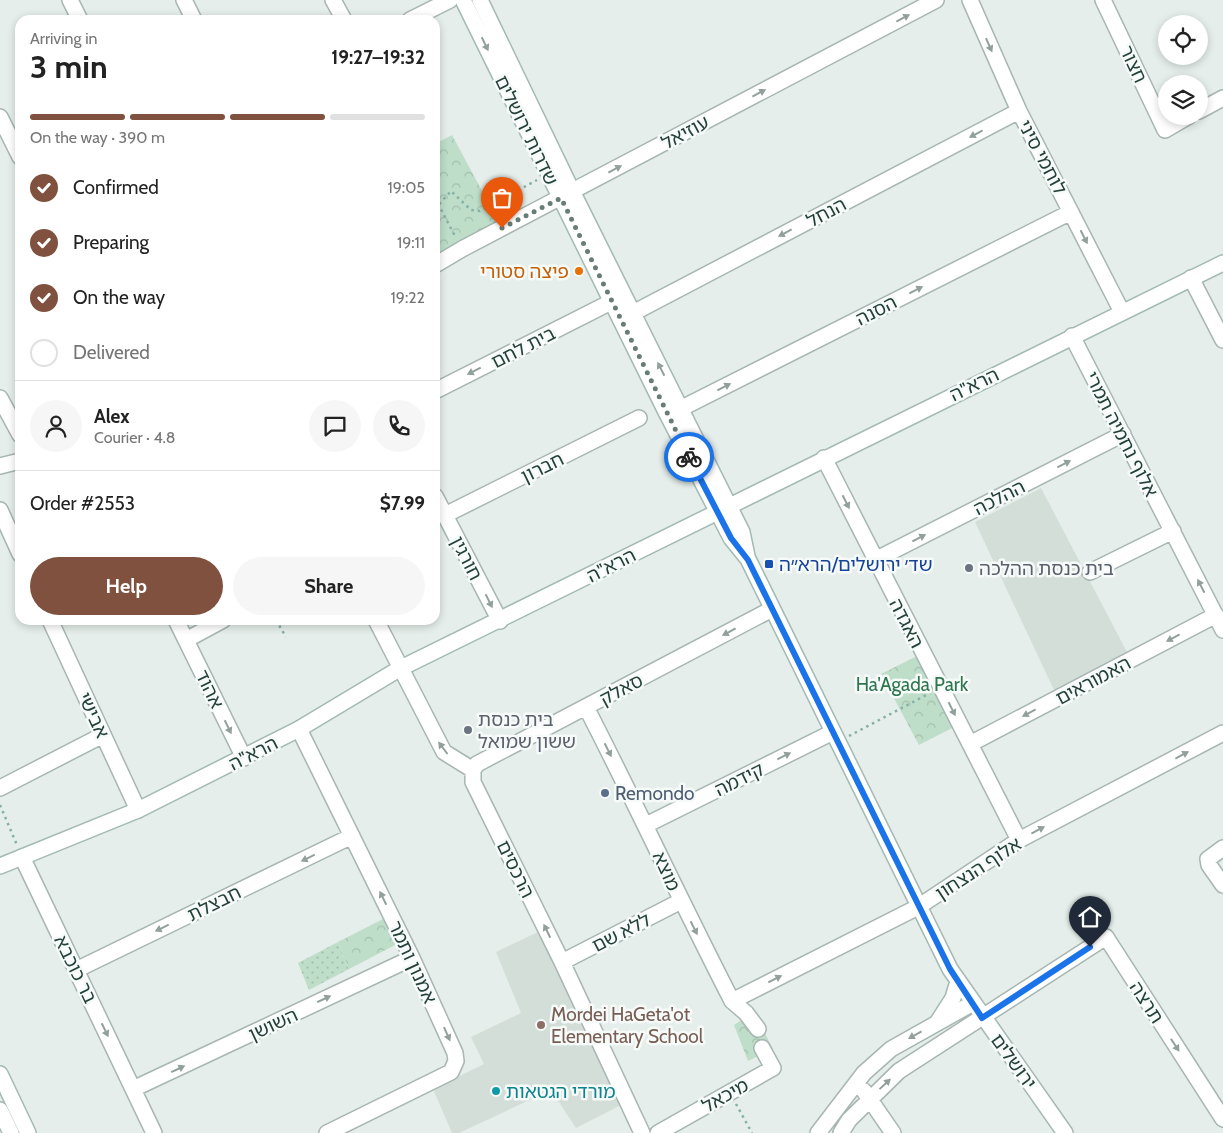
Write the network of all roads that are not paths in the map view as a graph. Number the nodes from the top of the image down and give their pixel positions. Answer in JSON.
{"nodes":[{"id":1,"x":70,"y":0,"type":"edge"},
{"id":2,"x":184,"y":0,"type":"edge"},
{"id":3,"x":333,"y":0,"type":"edge"},
{"id":4,"x":450,"y":0,"type":"edge"},
{"id":5,"x":463,"y":0,"type":"edge"},
{"id":6,"x":480,"y":0,"type":"edge"},
{"id":7,"x":936,"y":0,"type":"edge"},
{"id":8,"x":970,"y":0,"type":"edge"},
{"id":9,"x":1103,"y":0,"type":"edge"},
{"id":10,"x":78,"y":15,"type":"edge"},
{"id":11,"x":192,"y":15,"type":"edge"},
{"id":12,"x":341,"y":15,"type":"edge"},
{"id":13,"x":420,"y":15,"type":"edge"},
{"id":14,"x":1223,"y":98,"type":"edge"},
{"id":15,"x":1208,"y":106,"type":"edge"},
{"id":16,"x":1019,"y":111,"type":"junction"},
{"id":17,"x":1158,"y":115,"type":"edge"},
{"id":18,"x":0,"y":117,"type":"edge"},
{"id":19,"x":1163,"y":125,"type":"edge"},
{"id":20,"x":1174,"y":125,"type":"edge"},
{"id":21,"x":15,"y":148,"type":"edge"},
{"id":22,"x":566,"y":195,"type":"junction"},
{"id":23,"x":1071,"y":212,"type":"junction"},
{"id":24,"x":440,"y":262,"type":"edge"},
{"id":25,"x":1223,"y":263,"type":"edge"},
{"id":26,"x":1191,"y":278,"type":"junction"},
{"id":27,"x":611,"y":302,"type":"junction"},
{"id":28,"x":1122,"y":312,"type":"junction"},
{"id":29,"x":632,"y":313,"type":"junction"},
{"id":30,"x":1072,"y":336,"type":"junction"},
{"id":31,"x":1223,"y":340,"type":"edge"},
{"id":32,"x":440,"y":389,"type":"edge"},
{"id":33,"x":0,"y":398,"type":"edge"},
{"id":34,"x":680,"y":409,"type":"junction"},
{"id":35,"x":639,"y":418,"type":"dead end"},
{"id":36,"x":15,"y":426,"type":"edge"},
{"id":37,"x":1123,"y":434,"type":"junction"},
{"id":38,"x":824,"y":458,"type":"junction"},
{"id":39,"x":15,"y":462,"type":"edge"},
{"id":40,"x":0,"y":466,"type":"edge"},
{"id":41,"x":440,"y":507,"type":"edge"},
{"id":42,"x":723,"y":509,"type":"junction"},
{"id":43,"x":0,"y":510,"type":"edge"},
{"id":44,"x":444,"y":515,"type":"junction"},
{"id":45,"x":1173,"y":532,"type":"junction"},
{"id":46,"x":15,"y":543,"type":"edge"},
{"id":47,"x":748,"y":560,"type":"joint"},
{"id":48,"x":875,"y":560,"type":"junction"},
{"id":49,"x":1090,"y":572,"type":"dead end"},
{"id":50,"x":772,"y":609,"type":"junction"},
{"id":51,"x":1216,"y":616,"type":"junction"},
{"id":52,"x":500,"y":621,"type":"junction"},
{"id":53,"x":52,"y":625,"type":"edge"},
{"id":54,"x":178,"y":625,"type":"edge"},
{"id":55,"x":214,"y":625,"type":"edge"},
{"id":56,"x":378,"y":625,"type":"edge"},
{"id":57,"x":1223,"y":630,"type":"edge"},
{"id":58,"x":186,"y":640,"type":"junction"},
{"id":59,"x":399,"y":669,"type":"junction"},
{"id":60,"x":586,"y":707,"type":"junction"},
{"id":61,"x":299,"y":729,"type":"junction"},
{"id":62,"x":831,"y":732,"type":"junction"},
{"id":63,"x":1223,"y":733,"type":"edge"},
{"id":64,"x":102,"y":734,"type":"junction"},
{"id":65,"x":970,"y":744,"type":"junction"},
{"id":66,"x":244,"y":758,"type":"junction"},
{"id":67,"x":472,"y":770,"type":"junction"},
{"id":68,"x":0,"y":788,"type":"edge"},
{"id":69,"x":138,"y":810,"type":"junction"},
{"id":70,"x":646,"y":825,"type":"junction"},
{"id":71,"x":352,"y":836,"type":"junction"},
{"id":72,"x":1019,"y":840,"type":"junction"},
{"id":73,"x":1223,"y":848,"type":"edge"},
{"id":74,"x":22,"y":857,"type":"junction"},
{"id":75,"x":0,"y":866,"type":"edge"},
{"id":76,"x":1223,"y":885,"type":"edge"},
{"id":77,"x":681,"y":902,"type":"junction"},
{"id":78,"x":918,"y":907,"type":"junction"},
{"id":79,"x":412,"y":958,"type":"junction"},
{"id":80,"x":562,"y":962,"type":"junction"},
{"id":81,"x":76,"y":970,"type":"junction"},
{"id":82,"x":958,"y":981,"type":"junction"},
{"id":83,"x":732,"y":1001,"type":"junction"},
{"id":84,"x":973,"y":1003,"type":"junction"},
{"id":85,"x":982,"y":1018,"type":"junction"},
{"id":86,"x":937,"y":1023,"type":"junction"},
{"id":87,"x":758,"y":1029,"type":"dead end"},
{"id":88,"x":762,"y":1048,"type":"dead end"},
{"id":89,"x":0,"y":1074,"type":"edge"},
{"id":90,"x":857,"y":1082,"type":"junction"},
{"id":91,"x":134,"y":1090,"type":"junction"},
{"id":92,"x":870,"y":1099,"type":"junction"},
{"id":93,"x":0,"y":1110,"type":"edge"},
{"id":94,"x":1223,"y":1119,"type":"edge"},
{"id":95,"x":6,"y":1129,"type":"edge"},
{"id":96,"x":23,"y":1133,"type":"edge"},
{"id":97,"x":28,"y":1133,"type":"edge"},
{"id":98,"x":154,"y":1133,"type":"edge"},
{"id":99,"x":327,"y":1133,"type":"edge"},
{"id":100,"x":642,"y":1133,"type":"edge"},
{"id":101,"x":658,"y":1133,"type":"edge"},
{"id":102,"x":818,"y":1133,"type":"edge"},
{"id":103,"x":840,"y":1133,"type":"edge"},
{"id":104,"x":893,"y":1133,"type":"edge"},
{"id":105,"x":1065,"y":1133,"type":"edge"}],
"edges":[{"from":1,"to":10,"type":"street"},
{"from":2,"to":11,"type":"street"},
{"from":3,"to":12,"type":"street"},
{"from":4,"to":13,"type":"street"},
{"from":5,"to":22,"type":"street","name":"שדרות ירושלים","one_way":true},
{"from":6,"to":22,"type":"street","name":"שדרות ירושלים"},
{"from":22,"to":7,"type":"street","name":"עוזיאל","one_way":true},
{"from":8,"to":16,"type":"street","name":"לוחמי סיני","one_way":true},
{"from":9,"to":17,"type":"street","name":"חצור"},
{"from":14,"to":15,"type":"street"},
{"from":16,"to":23,"type":"street","name":"לוחמי סיני"},
{"from":16,"to":29,"type":"street","name":"הנחל","one_way":true},
{"from":18,"to":21,"type":"street"},
{"from":19,"to":20,"type":"street","name":"חצור"},
{"from":22,"to":24,"type":"street","name":"עוזיאל"},
{"from":22,"to":27,"type":"street","name":"שדרות ירושלים"},
{"from":22,"to":29,"type":"street","name":"שדרות ירושלים"},
{"from":23,"to":28,"type":"street","name":"לוחמי סיני","one_way":true},
{"from":34,"to":23,"type":"street","name":"הסנה","one_way":true},
{"from":25,"to":26,"type":"street","name":"הרא\"ה"},
{"from":26,"to":28,"type":"street","name":"הרא\"ה"},
{"from":26,"to":31,"type":"street"},
{"from":27,"to":32,"type":"street","name":"בית לחם","one_way":true},
{"from":27,"to":42,"type":"street","name":"שדרות ירושלים"},
{"from":28,"to":30,"type":"street","name":"הרא\"ה"},
{"from":34,"to":29,"type":"street","name":"שדרות ירושלים","one_way":true},
{"from":30,"to":37,"type":"street","name":"אלוף נחמיה תמרי"},
{"from":30,"to":38,"type":"street","name":"הרא\"ה"},
{"from":33,"to":36,"type":"street"},
{"from":34,"to":42,"type":"street","name":"שדרות ירושלים"},
{"from":35,"to":44,"type":"street","name":"חברון"},
{"from":37,"to":45,"type":"street","name":"אלוף נחמיה תמרי"},
{"from":48,"to":37,"type":"street","name":"ההלכה","one_way":true},
{"from":38,"to":42,"type":"street","name":"הרא\"ה"},
{"from":38,"to":48,"type":"street","name":"האגדה","one_way":true},
{"from":39,"to":40,"type":"street"},
{"from":41,"to":44,"type":"street","name":"חורגין"},
{"from":42,"to":47,"type":"street","name":"שדרות ירושלים"},
{"from":42,"to":52,"type":"street","name":"הרא\"ה"},
{"from":43,"to":46,"type":"street"},
{"from":44,"to":52,"type":"street","name":"חורגין","one_way":true},
{"from":45,"to":49,"type":"street"},
{"from":51,"to":45,"type":"street","name":"אלוף נחמיה תמרי","one_way":true},
{"from":47,"to":50,"type":"street","name":"ירושלים"},
{"from":48,"to":65,"type":"street","name":"האגדה","one_way":true},
{"from":50,"to":60,"type":"street","name":"סאלק","one_way":true},
{"from":50,"to":62,"type":"street","name":"ירושלים"},
{"from":51,"to":57,"type":"street","name":"אלוף נחמיה תמרי"},
{"from":51,"to":65,"type":"street","name":"האמוראים","one_way":true},
{"from":52,"to":59,"type":"street","name":"הרא\"ה"},
{"from":53,"to":64,"type":"street","name":"אבישי"},
{"from":54,"to":58,"type":"street","name":"אהוד"},
{"from":55,"to":58,"type":"street"},
{"from":56,"to":59,"type":"street"},
{"from":58,"to":66,"type":"street","name":"אהוד","one_way":true},
{"from":59,"to":61,"type":"street","name":"הרא\"ה"},
{"from":67,"to":59,"type":"street","one_way":true},
{"from":60,"to":67,"type":"street","name":"סאלק"},
{"from":60,"to":70,"type":"street","name":"מוצא","one_way":true},
{"from":61,"to":66,"type":"street","name":"הרא\"ה"},
{"from":61,"to":71,"type":"street","name":"אמנון ותמר"},
{"from":70,"to":62,"type":"street","name":"קידמה","one_way":true},
{"from":62,"to":78,"type":"street","name":"ירושלים"},
{"from":72,"to":63,"type":"street","name":"אלוף הנצחון","one_way":true},
{"from":64,"to":68,"type":"street"},
{"from":64,"to":69,"type":"street","name":"אבישי"},
{"from":65,"to":72,"type":"street","name":"האגדה"},
{"from":66,"to":69,"type":"street","name":"הרא\"ה"},
{"from":80,"to":67,"type":"street","name":"הרכסים","one_way":true},
{"from":69,"to":74,"type":"street","name":"הרא\"ה"},
{"from":70,"to":77,"type":"street","name":"מוצא"},
{"from":79,"to":71,"type":"street","name":"אמנון ותמר","one_way":true},
{"from":71,"to":81,"type":"street","name":"חבצלת","one_way":true},
{"from":72,"to":78,"type":"street","name":"אלוף הנצחון"},
{"from":73,"to":76,"type":"street"},
{"from":74,"to":75,"type":"street","name":"הרא\"ה"},
{"from":74,"to":81,"type":"street","name":"בר כוכבא"},
{"from":77,"to":80,"type":"street","name":"ללא שם"},
{"from":77,"to":83,"type":"street","name":"מוצא","one_way":true},
{"from":78,"to":82,"type":"street","name":"ירושלים"},
{"from":83,"to":78,"type":"street","name":"אלוף הנצחון","one_way":true},
{"from":91,"to":79,"type":"street","name":"השושן","one_way":true},
{"from":79,"to":99,"type":"street","name":"אמנון ותמר","one_way":true},
{"from":80,"to":100,"type":"street","name":"הרכסים"},
{"from":81,"to":91,"type":"street","name":"בר כוכבא","one_way":true},
{"from":82,"to":84,"type":"street","name":"ירושלים"},
{"from":82,"to":86,"type":"street"},
{"from":83,"to":87,"type":"street","name":"מוצא"},
{"from":84,"to":85,"type":"street","name":"ירושלים"},
{"from":84,"to":86,"type":"street"},
{"from":92,"to":85,"type":"street","name":"תרצה","one_way":true},
{"from":85,"to":94,"type":"street","name":"תרצה","one_way":true},
{"from":85,"to":105,"type":"street","name":"ירושלים"},
{"from":86,"to":90,"type":"street","one_way":true},
{"from":88,"to":101,"type":"street","name":"מיכאל"},
{"from":89,"to":97,"type":"street"},
{"from":90,"to":92,"type":"street"},
{"from":90,"to":102,"type":"street"},
{"from":91,"to":98,"type":"street","name":"בר כוכבא"},
{"from":92,"to":103,"type":"street","name":"תרצה"},
{"from":92,"to":104,"type":"street"},
{"from":93,"to":95,"type":"street"},
{"from":95,"to":96,"type":"street"}]}
